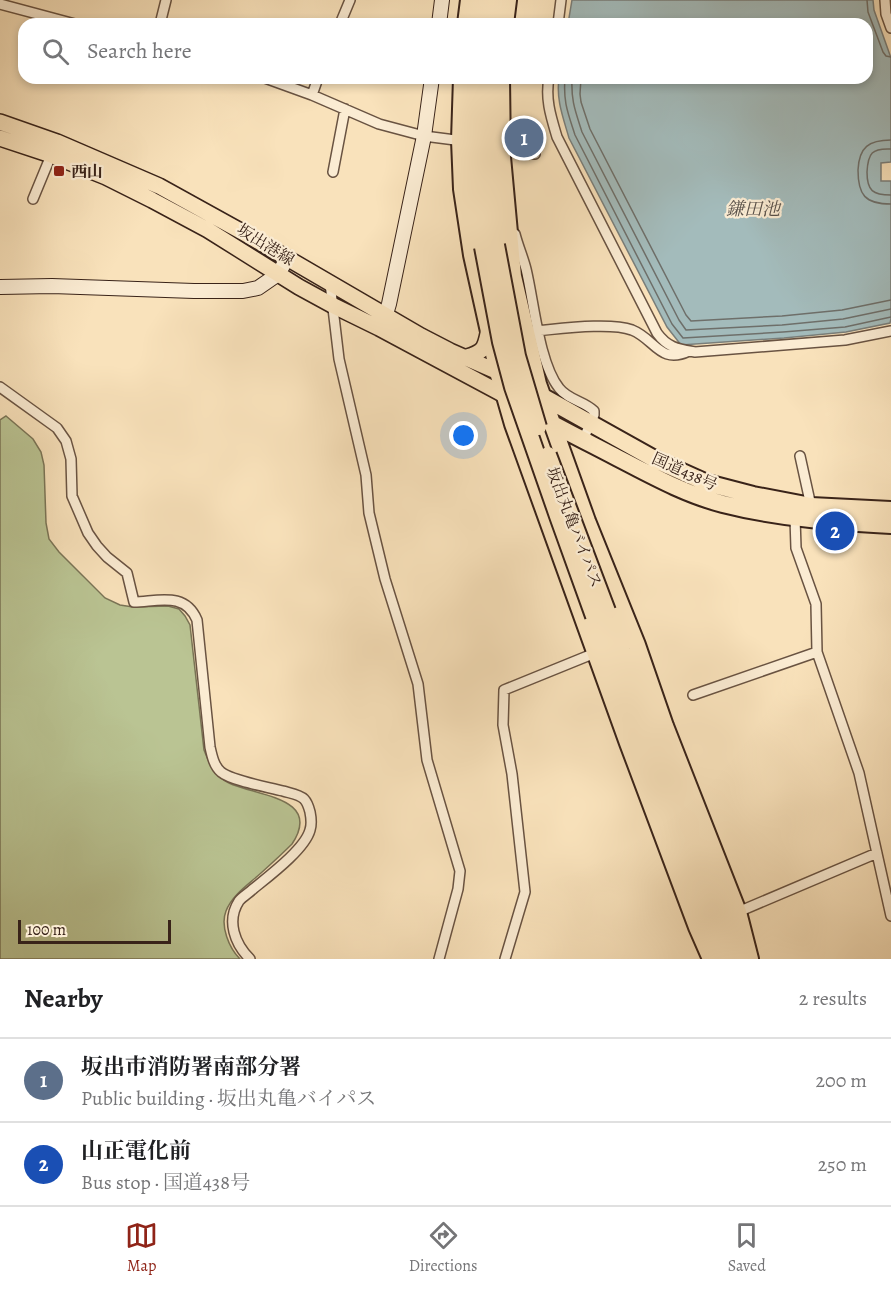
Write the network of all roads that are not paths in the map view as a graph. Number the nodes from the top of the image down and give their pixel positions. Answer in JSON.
{"nodes":[{"id":1,"x":166,"y":0,"type":"edge"},
{"id":2,"x":350,"y":0,"type":"edge"},
{"id":3,"x":442,"y":0,"type":"edge"},
{"id":4,"x":469,"y":0,"type":"edge"},
{"id":5,"x":481,"y":0,"type":"edge"},
{"id":6,"x":495,"y":0,"type":"edge"},
{"id":7,"x":508,"y":0,"type":"edge"},
{"id":8,"x":561,"y":0,"type":"edge"},
{"id":9,"x":885,"y":0,"type":"edge"},
{"id":10,"x":0,"y":4,"type":"edge"},
{"id":11,"x":52,"y":18,"type":"edge"},
{"id":12,"x":162,"y":18,"type":"edge"},
{"id":13,"x":342,"y":18,"type":"edge"},
{"id":14,"x":440,"y":18,"type":"edge"},
{"id":15,"x":467,"y":18,"type":"edge"},
{"id":16,"x":479,"y":18,"type":"edge"},
{"id":17,"x":493,"y":18,"type":"edge"},
{"id":18,"x":506,"y":18,"type":"edge"},
{"id":19,"x":559,"y":18,"type":"edge"},
{"id":20,"x":891,"y":28,"type":"edge"},
{"id":21,"x":282,"y":84,"type":"edge"},
{"id":22,"x":316,"y":84,"type":"edge"},
{"id":23,"x":431,"y":84,"type":"edge"},
{"id":24,"x":462,"y":84,"type":"edge"},
{"id":25,"x":475,"y":84,"type":"edge"},
{"id":26,"x":488,"y":84,"type":"edge"},
{"id":27,"x":501,"y":84,"type":"edge"},
{"id":28,"x":548,"y":84,"type":"edge"},
{"id":29,"x":312,"y":95,"type":"junction"},
{"id":30,"x":345,"y":110,"type":"junction"},
{"id":31,"x":0,"y":122,"type":"edge"},
{"id":32,"x":424,"y":136,"type":"junction"},
{"id":33,"x":0,"y":138,"type":"edge"},
{"id":34,"x":462,"y":141,"type":"junction"},
{"id":35,"x":498,"y":147,"type":"junction"},
{"id":36,"x":54,"y":148,"type":"junction"},
{"id":37,"x":535,"y":154,"type":"dead end"},
{"id":38,"x":333,"y":172,"type":"dead end"},
{"id":39,"x":33,"y":199,"type":"dead end"},
{"id":40,"x":513,"y":229,"type":"dead end"},
{"id":41,"x":490,"y":246,"type":"junction"},
{"id":42,"x":287,"y":259,"type":"junction"},
{"id":43,"x":278,"y":274,"type":"junction"},
{"id":44,"x":330,"y":283,"type":"junction"},
{"id":45,"x":0,"y":287,"type":"edge"},
{"id":46,"x":332,"y":305,"type":"junction"},
{"id":47,"x":382,"y":321,"type":"junction"},
{"id":48,"x":489,"y":329,"type":"junction"},
{"id":49,"x":891,"y":331,"type":"edge"},
{"id":50,"x":532,"y":332,"type":"junction"},
{"id":51,"x":689,"y":351,"type":"junction"},
{"id":52,"x":467,"y":357,"type":"junction"},
{"id":53,"x":498,"y":372,"type":"junction"},
{"id":54,"x":0,"y":387,"type":"edge"},
{"id":55,"x":542,"y":395,"type":"junction"},
{"id":56,"x":506,"y":396,"type":"junction"},
{"id":57,"x":552,"y":423,"type":"junction"},
{"id":58,"x":590,"y":424,"type":"junction"},
{"id":59,"x":583,"y":440,"type":"junction"},
{"id":60,"x":601,"y":449,"type":"junction"},
{"id":61,"x":800,"y":456,"type":"dead end"},
{"id":62,"x":566,"y":460,"type":"junction"},
{"id":63,"x":811,"y":506,"type":"junction"},
{"id":64,"x":891,"y":510,"type":"edge"},
{"id":65,"x":795,"y":518,"type":"junction"},
{"id":66,"x":891,"y":525,"type":"edge"},
{"id":67,"x":601,"y":613,"type":"junction"},
{"id":68,"x":817,"y":652,"type":"junction"},
{"id":69,"x":595,"y":653,"type":"junction"},
{"id":70,"x":693,"y":694,"type":"dead end"},
{"id":71,"x":877,"y":853,"type":"junction"},
{"id":72,"x":738,"y":912,"type":"junction"},
{"id":73,"x":891,"y":916,"type":"edge"},
{"id":74,"x":250,"y":959,"type":"edge"},
{"id":75,"x":439,"y":959,"type":"edge"},
{"id":76,"x":505,"y":959,"type":"edge"},
{"id":77,"x":711,"y":959,"type":"edge"},
{"id":78,"x":724,"y":959,"type":"edge"},
{"id":79,"x":739,"y":959,"type":"edge"},
{"id":80,"x":750,"y":959,"type":"edge"}],
"edges":[{"from":1,"to":12,"type":"street"},
{"from":2,"to":13,"type":"street"},
{"from":3,"to":14,"type":"street"},
{"from":4,"to":15,"type":"highway"},
{"from":5,"to":16,"type":"highway"},
{"from":6,"to":17,"type":"highway"},
{"from":7,"to":18,"type":"highway"},
{"from":8,"to":19,"type":"street"},
{"from":9,"to":20,"type":"street"},
{"from":10,"to":11,"type":"street"},
{"from":21,"to":29,"type":"street"},
{"from":22,"to":29,"type":"street"},
{"from":23,"to":32,"type":"street"},
{"from":24,"to":34,"type":"highway"},
{"from":25,"to":41,"type":"highway","name":"坂出丸亀バイパス"},
{"from":26,"to":41,"type":"highway","name":"坂出丸亀バイパス"},
{"from":27,"to":35,"type":"highway"},
{"from":28,"to":51,"type":"street"},
{"from":29,"to":30,"type":"street"},
{"from":30,"to":32,"type":"street"},
{"from":30,"to":38,"type":"street"},
{"from":31,"to":36,"type":"main road","name":"坂出港線"},
{"from":32,"to":34,"type":"street"},
{"from":32,"to":47,"type":"street"},
{"from":33,"to":36,"type":"main road","name":"坂出港線"},
{"from":34,"to":48,"type":"highway"},
{"from":35,"to":37,"type":"street"},
{"from":35,"to":50,"type":"highway"},
{"from":36,"to":39,"type":"street"},
{"from":36,"to":42,"type":"main road","name":"坂出港線"},
{"from":36,"to":43,"type":"main road","name":"坂出港線"},
{"from":40,"to":50,"type":"street"},
{"from":41,"to":67,"type":"highway","name":"坂出丸亀バイパス","bridge":true},
{"from":42,"to":43,"type":"street"},
{"from":42,"to":44,"type":"main road","name":"坂出港線"},
{"from":43,"to":45,"type":"street"},
{"from":43,"to":46,"type":"main road","name":"坂出港線"},
{"from":44,"to":46,"type":"street"},
{"from":44,"to":47,"type":"main road","name":"坂出港線"},
{"from":46,"to":47,"type":"main road","name":"坂出港線"},
{"from":46,"to":75,"type":"street"},
{"from":47,"to":52,"type":"main road","name":"坂出港線"},
{"from":47,"to":56,"type":"main road","name":"坂出港線"},
{"from":48,"to":52,"type":"main road"},
{"from":48,"to":53,"type":"highway"},
{"from":49,"to":51,"type":"street"},
{"from":50,"to":51,"type":"street"},
{"from":50,"to":55,"type":"highway"},
{"from":50,"to":58,"type":"street"},
{"from":52,"to":53,"type":"main road","name":"坂出港線"},
{"from":53,"to":55,"type":"highway","name":"国道438号"},
{"from":53,"to":56,"type":"highway"},
{"from":54,"to":74,"type":"street"},
{"from":55,"to":57,"type":"highway"},
{"from":55,"to":58,"type":"highway","name":"国道438号"},
{"from":56,"to":57,"type":"highway","name":"国道438号"},
{"from":56,"to":69,"type":"highway"},
{"from":57,"to":59,"type":"highway","name":"国道438号"},
{"from":57,"to":62,"type":"highway"},
{"from":58,"to":59,"type":"street"},
{"from":58,"to":63,"type":"highway","name":"国道438号"},
{"from":59,"to":60,"type":"highway","name":"国道438号"},
{"from":60,"to":62,"type":"highway"},
{"from":60,"to":65,"type":"highway","name":"国道438号"},
{"from":61,"to":63,"type":"street"},
{"from":62,"to":72,"type":"highway"},
{"from":63,"to":64,"type":"highway","name":"国道438号"},
{"from":65,"to":66,"type":"highway","name":"国道438号"},
{"from":65,"to":68,"type":"street"},
{"from":67,"to":78,"type":"highway","name":"坂出丸亀バイパス"},
{"from":67,"to":79,"type":"highway","name":"坂出丸亀バイパス"},
{"from":68,"to":70,"type":"street"},
{"from":68,"to":71,"type":"street"},
{"from":69,"to":76,"type":"street"},
{"from":69,"to":77,"type":"highway"},
{"from":71,"to":72,"type":"street"},
{"from":71,"to":73,"type":"street"},
{"from":72,"to":80,"type":"highway"}]}
